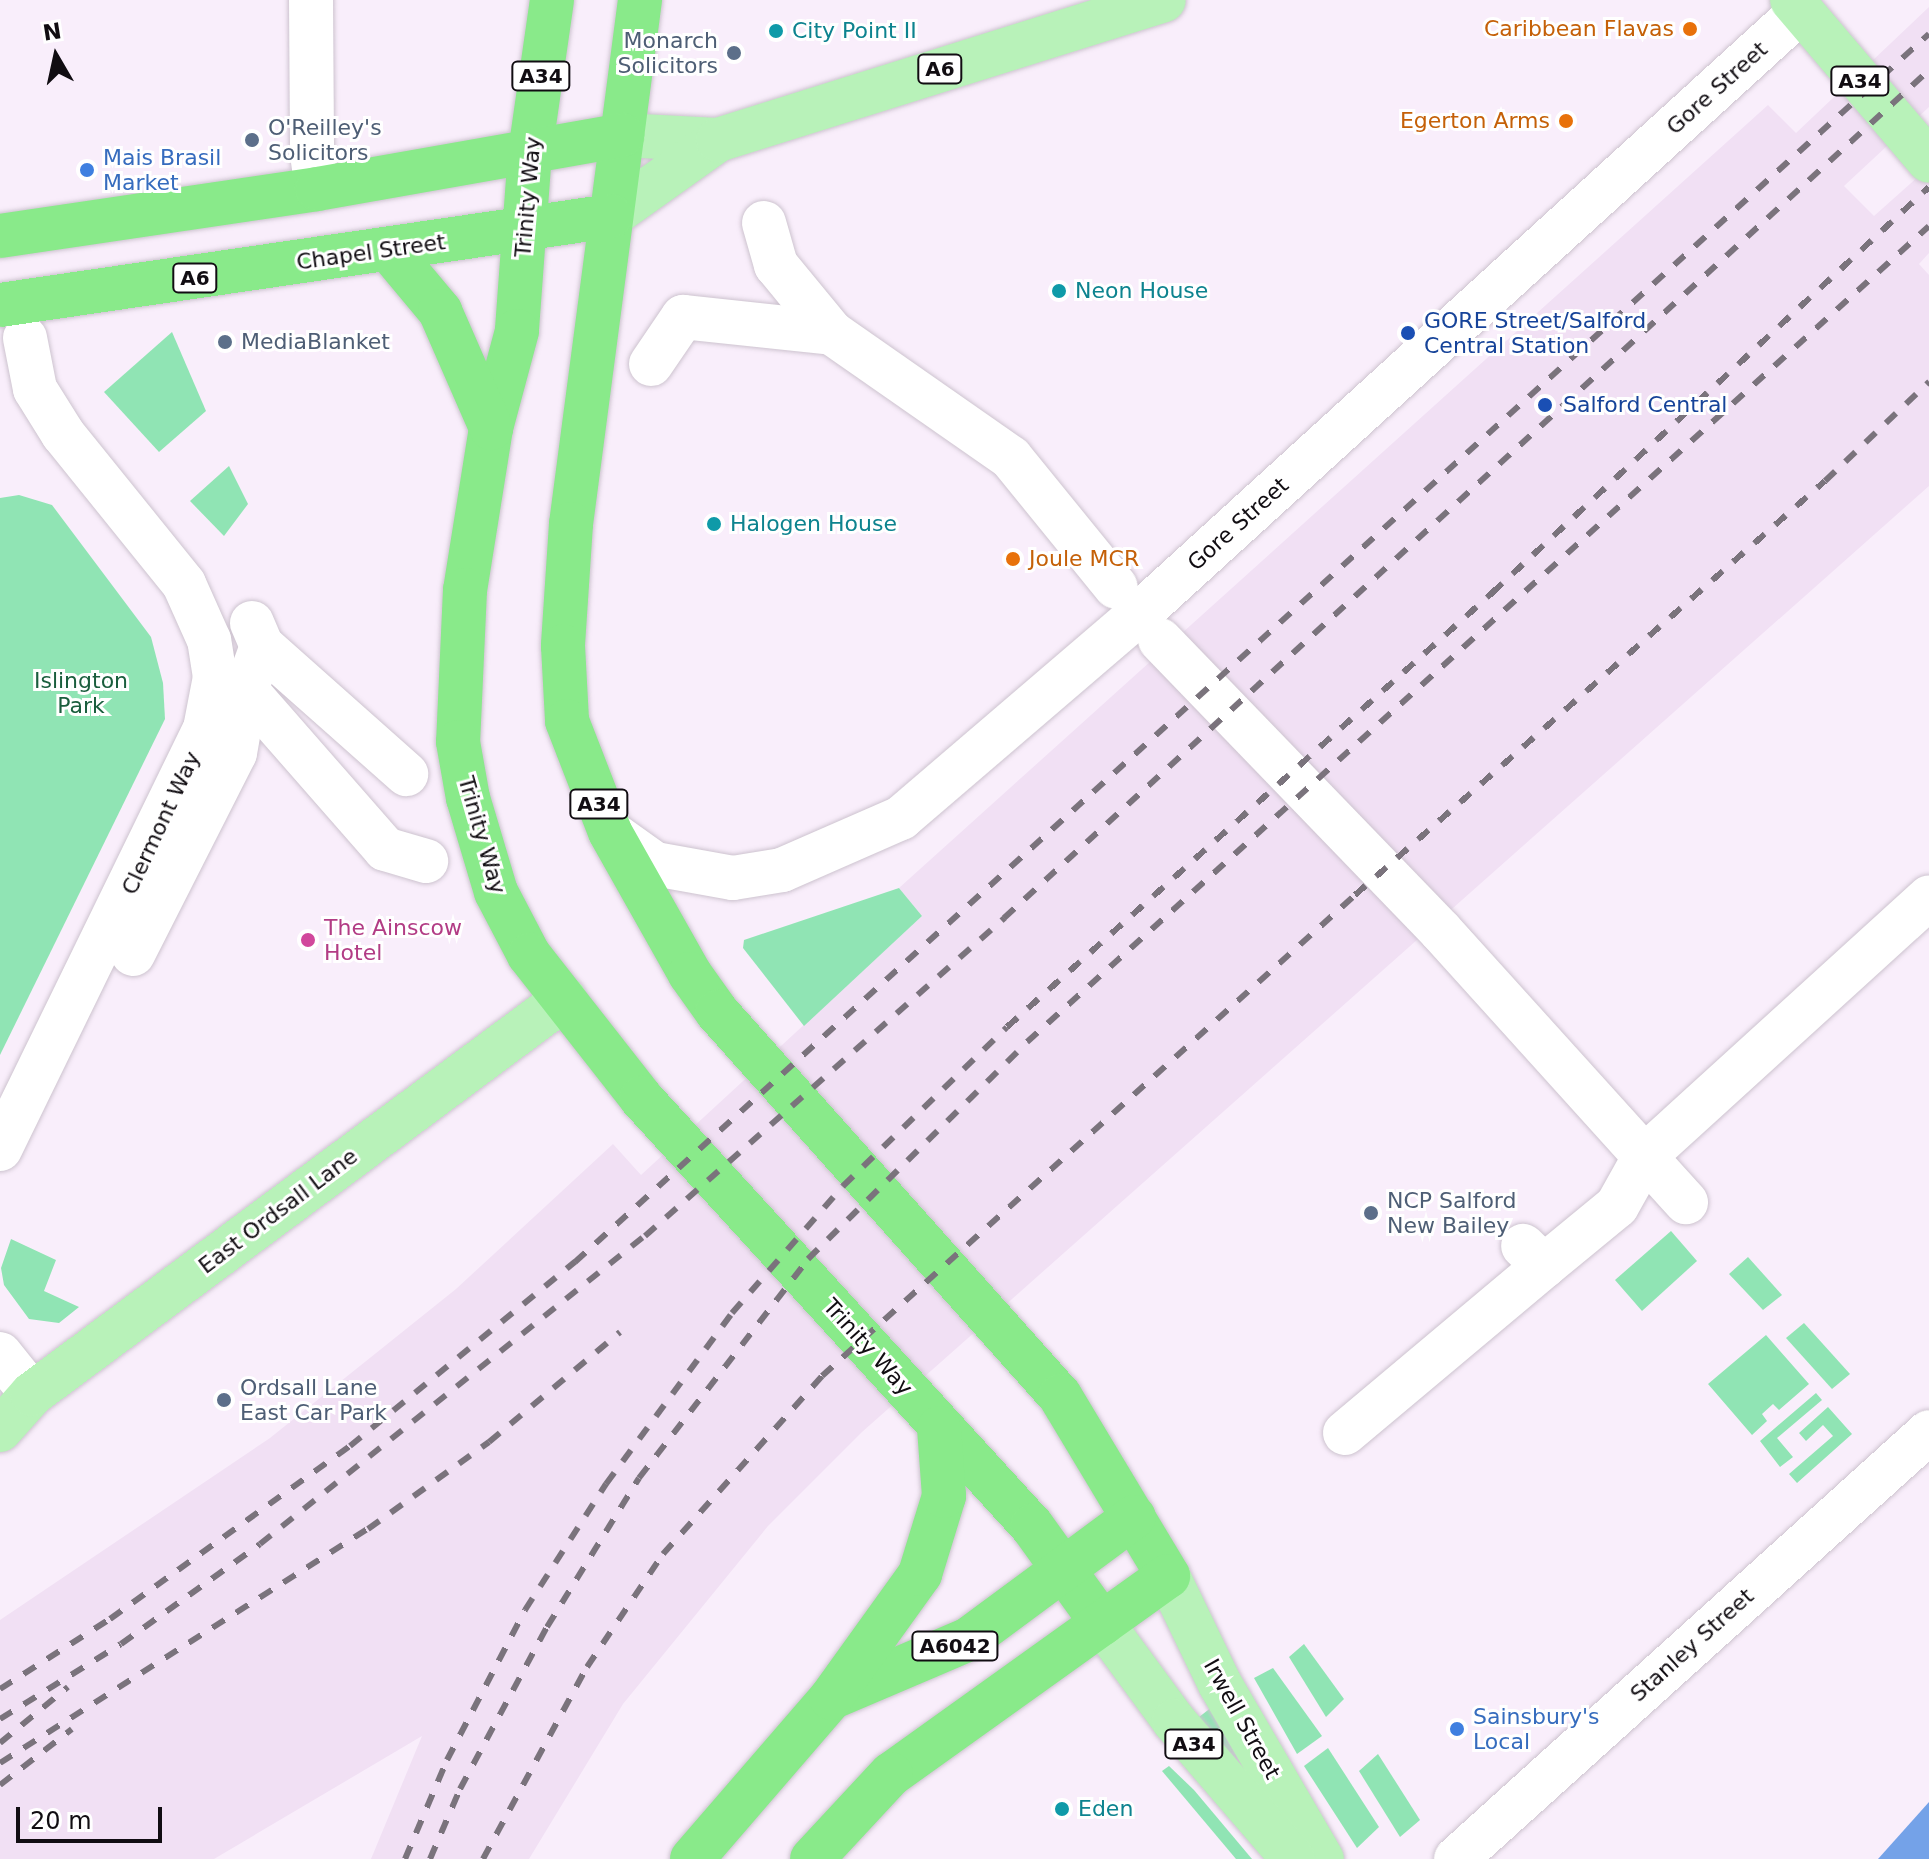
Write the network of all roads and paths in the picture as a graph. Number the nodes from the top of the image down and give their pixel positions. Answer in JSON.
{"nodes":[{"id":1,"x":311,"y":0,"type":"edge"},
{"id":2,"x":552,"y":0,"type":"edge"},
{"id":3,"x":640,"y":0,"type":"edge"},
{"id":4,"x":1164,"y":0,"type":"edge"},
{"id":5,"x":1796,"y":6,"type":"edge"},
{"id":6,"x":622,"y":135,"type":"junction"},
{"id":7,"x":718,"y":140,"type":"junction"},
{"id":8,"x":530,"y":152,"type":"junction"},
{"id":9,"x":1929,"y":161,"type":"edge"},
{"id":10,"x":317,"y":189,"type":"junction"},
{"id":11,"x":611,"y":216,"type":"junction"},
{"id":12,"x":764,"y":223,"type":"dead end"},
{"id":13,"x":525,"y":229,"type":"junction"},
{"id":14,"x":0,"y":236,"type":"edge"},
{"id":15,"x":389,"y":250,"type":"junction"},
{"id":16,"x":13,"y":322,"type":"edge"},
{"id":17,"x":832,"y":333,"type":"junction"},
{"id":18,"x":651,"y":364,"type":"dead end"},
{"id":19,"x":491,"y":428,"type":"junction"},
{"id":20,"x":1116,"y":587,"type":"dead end"},
{"id":21,"x":1160,"y":640,"type":"dead end"},
{"id":22,"x":246,"y":690,"type":"junction"},
{"id":23,"x":406,"y":774,"type":"dead end"},
{"id":24,"x":610,"y":832,"type":"junction"},
{"id":25,"x":426,"y":861,"type":"dead end"},
{"id":26,"x":1929,"y":898,"type":"edge"},
{"id":27,"x":133,"y":954,"type":"dead end"},
{"id":28,"x":564,"y":999,"type":"junction"},
{"id":29,"x":0,"y":1149,"type":"edge"},
{"id":30,"x":1645,"y":1156,"type":"junction"},
{"id":31,"x":1686,"y":1202,"type":"dead end"},
{"id":32,"x":0,"y":1354,"type":"edge"},
{"id":33,"x":32,"y":1394,"type":"junction"},
{"id":34,"x":939,"y":1428,"type":"junction"},
{"id":35,"x":0,"y":1430,"type":"edge"},
{"id":36,"x":1929,"y":1432,"type":"edge"},
{"id":37,"x":1345,"y":1433,"type":"dead end"},
{"id":38,"x":1134,"y":1517,"type":"junction"},
{"id":39,"x":1063,"y":1567,"type":"junction"},
{"id":40,"x":1168,"y":1576,"type":"junction"},
{"id":41,"x":1102,"y":1623,"type":"junction"},
{"id":42,"x":831,"y":1698,"type":"junction"},
{"id":43,"x":692,"y":1859,"type":"edge"},
{"id":44,"x":812,"y":1859,"type":"edge"},
{"id":45,"x":1293,"y":1859,"type":"edge"},
{"id":46,"x":1322,"y":1859,"type":"edge"},
{"id":47,"x":1456,"y":1859,"type":"edge"}],
"edges":[{"from":1,"to":10,"type":"street"},
{"from":2,"to":8,"type":"highway","name":"Trinity Way","number":"A34"},
{"from":3,"to":6,"type":"highway","number":"A34"},
{"from":4,"to":7,"type":"main road","name":"Chapel Street","number":"A6"},
{"from":5,"to":9,"type":"main road","number":"A34"},
{"from":5,"to":24,"type":"street","name":"Gore Street"},
{"from":6,"to":7,"type":"main road","name":"Chapel Street","number":"A6"},
{"from":6,"to":8,"type":"highway","name":"Chapel Street","number":"A6"},
{"from":6,"to":11,"type":"highway","number":"A34"},
{"from":7,"to":11,"type":"main road","name":"Chapel Street","number":"A6"},
{"from":8,"to":10,"type":"highway","name":"Chapel Street","number":"A6"},
{"from":8,"to":13,"type":"highway","name":"Trinity Way","number":"A34"},
{"from":10,"to":14,"type":"highway","name":"Chapel Street","number":"A6"},
{"from":11,"to":13,"type":"highway","name":"Chapel Street","number":"A6"},
{"from":11,"to":24,"type":"highway","number":"A34"},
{"from":12,"to":17,"type":"street"},
{"from":13,"to":15,"type":"highway","name":"Chapel Street","number":"A6"},
{"from":13,"to":19,"type":"highway","name":"Trinity Way","number":"A34"},
{"from":15,"to":16,"type":"highway","name":"Chapel Street","number":"A6"},
{"from":15,"to":19,"type":"highway"},
{"from":16,"to":29,"type":"street","name":"Clermont Way"},
{"from":17,"to":18,"type":"street"},
{"from":17,"to":20,"type":"street"},
{"from":19,"to":28,"type":"highway","name":"Trinity Way","number":"A34"},
{"from":21,"to":30,"type":"street"},
{"from":22,"to":23,"type":"street"},
{"from":22,"to":25,"type":"street"},
{"from":22,"to":27,"type":"street"},
{"from":24,"to":38,"type":"highway","number":"A34"},
{"from":26,"to":30,"type":"street"},
{"from":28,"to":33,"type":"main road","name":"East Ordsall Lane"},
{"from":28,"to":34,"type":"highway","name":"Trinity Way","number":"A34"},
{"from":30,"to":31,"type":"street"},
{"from":30,"to":37,"type":"street"},
{"from":32,"to":33,"type":"street"},
{"from":33,"to":35,"type":"main road","name":"East Ordsall Lane"},
{"from":34,"to":39,"type":"highway","name":"Trinity Way","number":"A34"},
{"from":34,"to":42,"type":"highway"},
{"from":36,"to":47,"type":"street","name":"Stanley Street"},
{"from":38,"to":39,"type":"highway","number":"A6042"},
{"from":38,"to":40,"type":"highway","number":"A34"},
{"from":39,"to":41,"type":"highway","name":"Trinity Way","number":"A34"},
{"from":39,"to":42,"type":"highway","number":"A6042"},
{"from":40,"to":41,"type":"highway"},
{"from":40,"to":46,"type":"main road","name":"Irwell Street","number":"A34"},
{"from":41,"to":44,"type":"highway","number":"A6042"},
{"from":41,"to":45,"type":"main road","name":"Irwell Street","number":"A34"},
{"from":42,"to":43,"type":"highway","number":"A6042"}]}
